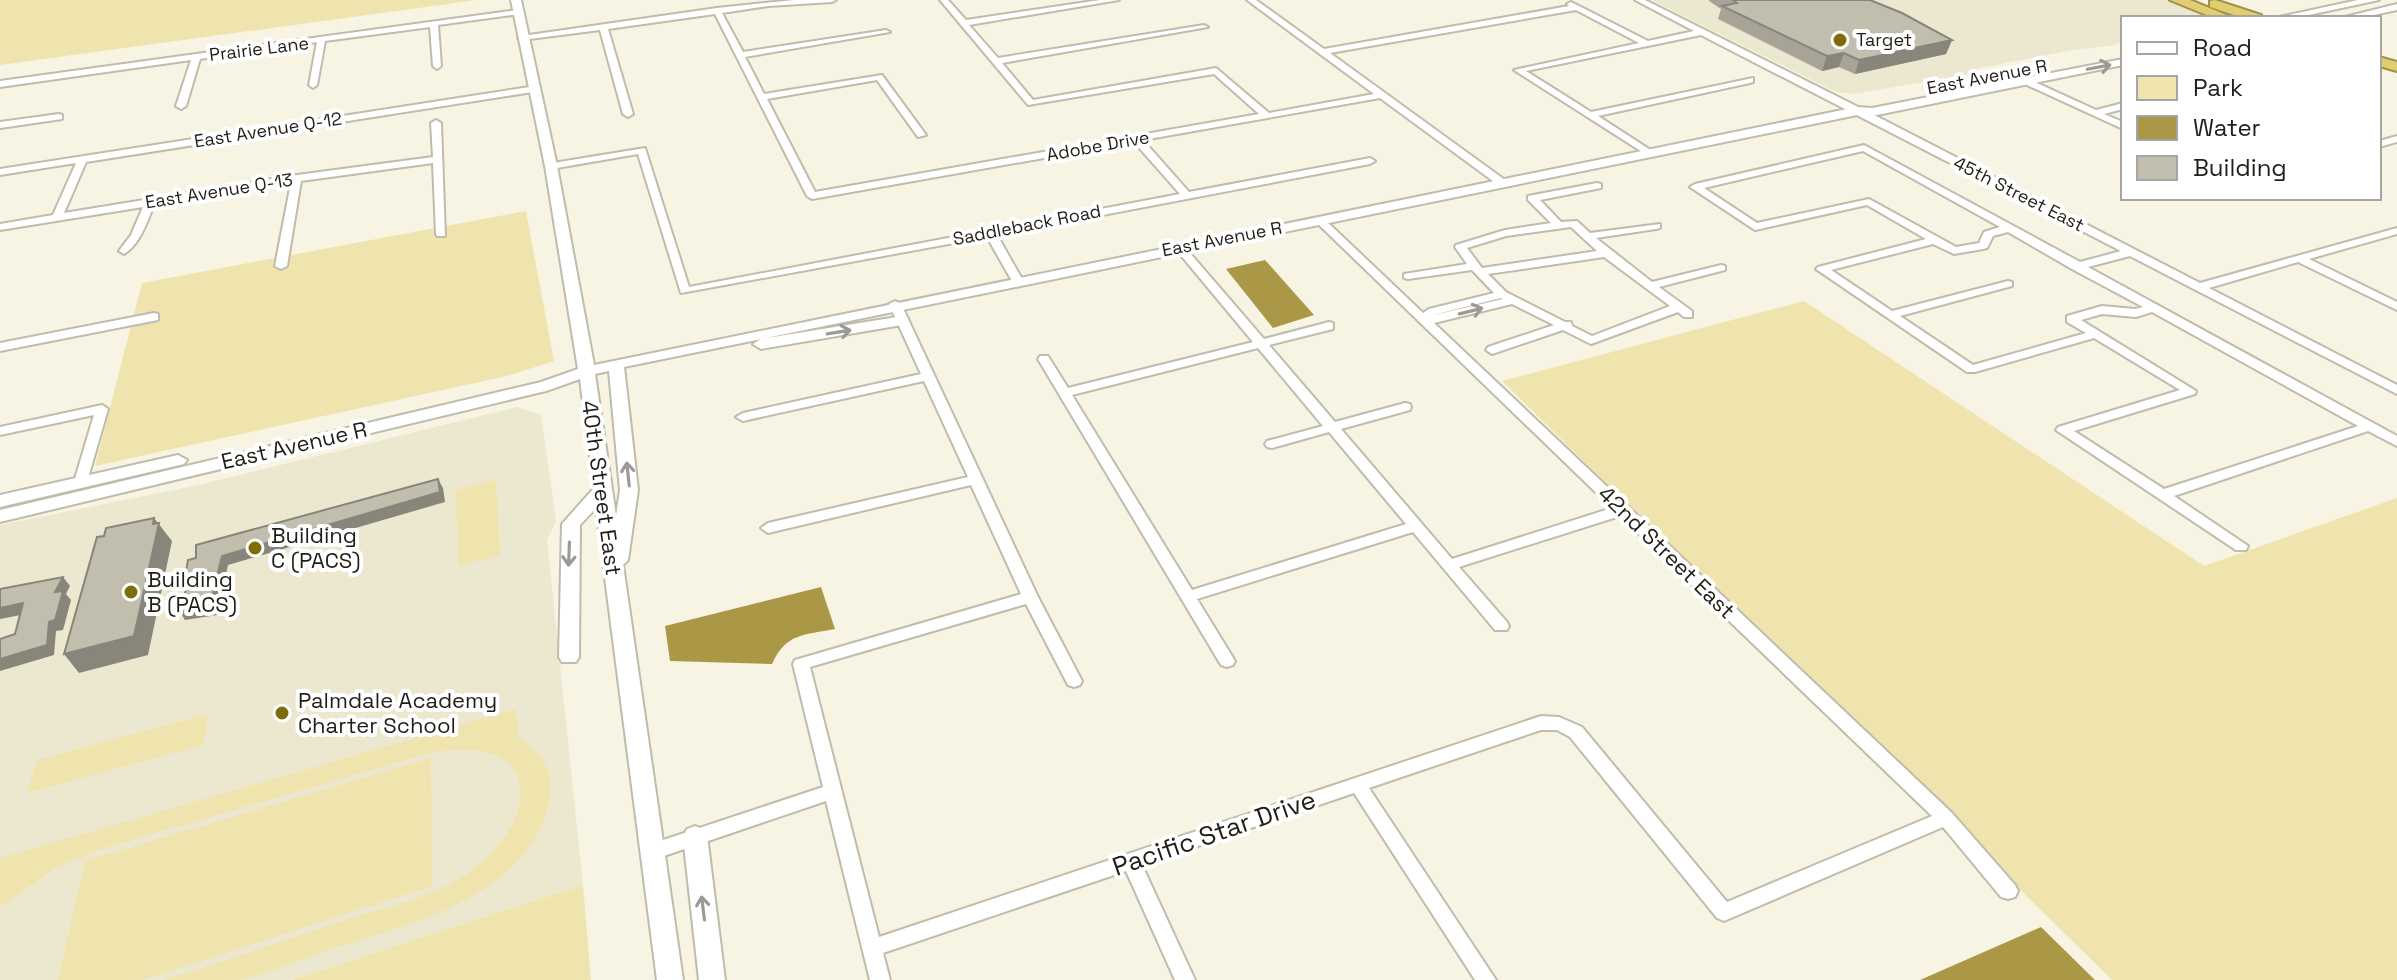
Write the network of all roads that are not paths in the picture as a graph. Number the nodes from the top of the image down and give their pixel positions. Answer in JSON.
{"nodes":[{"id":1,"x":832,"y":0,"type":"edge"},
{"id":2,"x":944,"y":0,"type":"edge"},
{"id":3,"x":1115,"y":0,"type":"edge"},
{"id":4,"x":1251,"y":0,"type":"edge"},
{"id":5,"x":1563,"y":0,"type":"edge"},
{"id":6,"x":1639,"y":0,"type":"edge"},
{"id":7,"x":2177,"y":0,"type":"edge"},
{"id":8,"x":2206,"y":0,"type":"edge"},
{"id":9,"x":2374,"y":0,"type":"edge"},
{"id":10,"x":517,"y":6,"type":"edge"},
{"id":11,"x":1577,"y":7,"type":"junction"},
{"id":12,"x":2397,"y":7,"type":"edge"},
{"id":13,"x":717,"y":10,"type":"junction"},
{"id":14,"x":2221,"y":16,"type":"edge"},
{"id":15,"x":2250,"y":16,"type":"edge"},
{"id":16,"x":2290,"y":16,"type":"edge"},
{"id":17,"x":2355,"y":16,"type":"edge"},
{"id":18,"x":965,"y":23,"type":"junction"},
{"id":19,"x":434,"y":24,"type":"junction"},
{"id":20,"x":603,"y":26,"type":"junction"},
{"id":21,"x":1204,"y":27,"type":"dead end"},
{"id":22,"x":886,"y":32,"type":"dead end"},
{"id":23,"x":1702,"y":32,"type":"junction"},
{"id":24,"x":522,"y":38,"type":"junction"},
{"id":25,"x":321,"y":41,"type":"junction"},
{"id":26,"x":1646,"y":43,"type":"junction"},
{"id":27,"x":2121,"y":49,"type":"edge"},
{"id":28,"x":1324,"y":52,"type":"junction"},
{"id":29,"x":740,"y":55,"type":"junction"},
{"id":30,"x":196,"y":57,"type":"junction"},
{"id":31,"x":997,"y":61,"type":"junction"},
{"id":32,"x":2121,"y":62,"type":"edge"},
{"id":33,"x":437,"y":66,"type":"dead end"},
{"id":34,"x":2008,"y":73,"type":"junction"},
{"id":35,"x":1750,"y":80,"type":"dead end"},
{"id":36,"x":2024,"y":81,"type":"junction"},
{"id":37,"x":0,"y":84,"type":"edge"},
{"id":38,"x":313,"y":85,"type":"dead end"},
{"id":39,"x":536,"y":89,"type":"junction"},
{"id":40,"x":1384,"y":95,"type":"junction"},
{"id":41,"x":761,"y":97,"type":"junction"},
{"id":42,"x":181,"y":106,"type":"dead end"},
{"id":43,"x":2121,"y":106,"type":"edge"},
{"id":44,"x":1857,"y":111,"type":"junction"},
{"id":45,"x":2094,"y":113,"type":"junction"},
{"id":46,"x":628,"y":114,"type":"dead end"},
{"id":47,"x":1590,"y":115,"type":"junction"},
{"id":48,"x":59,"y":117,"type":"dead end"},
{"id":49,"x":1268,"y":117,"type":"junction"},
{"id":50,"x":436,"y":123,"type":"dead end"},
{"id":51,"x":0,"y":125,"type":"edge"},
{"id":52,"x":2121,"y":125,"type":"edge"},
{"id":53,"x":921,"y":135,"type":"dead end"},
{"id":54,"x":1137,"y":139,"type":"junction"},
{"id":55,"x":1650,"y":153,"type":"junction"},
{"id":56,"x":438,"y":159,"type":"junction"},
{"id":57,"x":82,"y":160,"type":"junction"},
{"id":58,"x":1370,"y":161,"type":"dead end"},
{"id":59,"x":551,"y":166,"type":"junction"},
{"id":60,"x":0,"y":172,"type":"edge"},
{"id":61,"x":297,"y":178,"type":"junction"},
{"id":62,"x":1501,"y":182,"type":"junction"},
{"id":63,"x":1597,"y":186,"type":"dead end"},
{"id":64,"x":1186,"y":195,"type":"junction"},
{"id":65,"x":150,"y":202,"type":"junction"},
{"id":66,"x":57,"y":217,"type":"junction"},
{"id":67,"x":1319,"y":220,"type":"junction"},
{"id":68,"x":1557,"y":223,"type":"junction"},
{"id":69,"x":1656,"y":226,"type":"dead end"},
{"id":70,"x":0,"y":227,"type":"edge"},
{"id":71,"x":2006,"y":229,"type":"junction"},
{"id":72,"x":2397,"y":231,"type":"edge"},
{"id":73,"x":990,"y":232,"type":"junction"},
{"id":74,"x":441,"y":234,"type":"dead end"},
{"id":75,"x":1591,"y":236,"type":"junction"},
{"id":76,"x":1935,"y":240,"type":"junction"},
{"id":77,"x":1179,"y":247,"type":"junction"},
{"id":78,"x":124,"y":251,"type":"dead end"},
{"id":79,"x":2130,"y":252,"type":"junction"},
{"id":80,"x":1606,"y":253,"type":"junction"},
{"id":81,"x":2298,"y":258,"type":"junction"},
{"id":82,"x":281,"y":266,"type":"dead end"},
{"id":83,"x":2076,"y":267,"type":"junction"},
{"id":84,"x":1721,"y":268,"type":"dead end"},
{"id":85,"x":1477,"y":269,"type":"junction"},
{"id":86,"x":1408,"y":276,"type":"dead end"},
{"id":87,"x":1016,"y":279,"type":"junction"},
{"id":88,"x":2008,"y":284,"type":"dead end"},
{"id":89,"x":1650,"y":286,"type":"junction"},
{"id":90,"x":2198,"y":287,"type":"junction"},
{"id":91,"x":1507,"y":297,"type":"junction"},
{"id":92,"x":895,"y":304,"type":"junction"},
{"id":93,"x":2397,"y":306,"type":"edge"},
{"id":94,"x":2152,"y":308,"type":"junction"},
{"id":95,"x":1890,"y":315,"type":"junction"},
{"id":96,"x":154,"y":317,"type":"dead end"},
{"id":97,"x":1422,"y":319,"type":"junction"},
{"id":98,"x":903,"y":321,"type":"junction"},
{"id":99,"x":1567,"y":325,"type":"junction"},
{"id":100,"x":1329,"y":326,"type":"dead end"},
{"id":101,"x":2096,"y":334,"type":"junction"},
{"id":102,"x":1261,"y":343,"type":"junction"},
{"id":103,"x":0,"y":347,"type":"edge"},
{"id":104,"x":1492,"y":350,"type":"dead end"},
{"id":105,"x":651,"y":356,"type":"junction"},
{"id":106,"x":1044,"y":359,"type":"dead end"},
{"id":107,"x":616,"y":364,"type":"junction"},
{"id":108,"x":587,"y":371,"type":"junction"},
{"id":109,"x":928,"y":376,"type":"junction"},
{"id":110,"x":2397,"y":390,"type":"edge"},
{"id":111,"x":1064,"y":393,"type":"junction"},
{"id":112,"x":1405,"y":407,"type":"dead end"},
{"id":113,"x":743,"y":417,"type":"dead end"},
{"id":114,"x":1333,"y":427,"type":"junction"},
{"id":115,"x":2368,"y":427,"type":"junction"},
{"id":116,"x":0,"y":431,"type":"edge"},
{"id":117,"x":2397,"y":442,"type":"edge"},
{"id":118,"x":1272,"y":444,"type":"dead end"},
{"id":119,"x":237,"y":446,"type":"junction"},
{"id":120,"x":228,"y":470,"type":"dead end"},
{"id":121,"x":976,"y":479,"type":"junction"},
{"id":122,"x":81,"y":482,"type":"junction"},
{"id":123,"x":603,"y":489,"type":"junction"},
{"id":124,"x":2162,"y":495,"type":"junction"},
{"id":125,"x":0,"y":501,"type":"edge"},
{"id":126,"x":0,"y":508,"type":"edge"},
{"id":127,"x":27,"y":509,"type":"junction"},
{"id":128,"x":1623,"y":510,"type":"junction"},
{"id":129,"x":0,"y":516,"type":"edge"},
{"id":130,"x":1416,"y":526,"type":"junction"},
{"id":131,"x":768,"y":528,"type":"dead end"},
{"id":132,"x":2241,"y":546,"type":"dead end"},
{"id":133,"x":1449,"y":565,"type":"junction"},
{"id":134,"x":615,"y":579,"type":"junction"},
{"id":135,"x":1189,"y":596,"type":"junction"},
{"id":136,"x":1030,"y":597,"type":"junction"},
{"id":137,"x":1501,"y":626,"type":"dead end"},
{"id":138,"x":569,"y":657,"type":"dead end"},
{"id":139,"x":1227,"y":661,"type":"dead end"},
{"id":140,"x":1074,"y":681,"type":"dead end"},
{"id":141,"x":1357,"y":784,"type":"junction"},
{"id":142,"x":833,"y":791,"type":"junction"},
{"id":143,"x":1946,"y":818,"type":"junction"},
{"id":144,"x":695,"y":836,"type":"junction"},
{"id":145,"x":652,"y":852,"type":"junction"},
{"id":146,"x":1131,"y":861,"type":"junction"},
{"id":147,"x":2008,"y":891,"type":"dead end"},
{"id":148,"x":872,"y":948,"type":"junction"},
{"id":149,"x":670,"y":980,"type":"edge"},
{"id":150,"x":712,"y":980,"type":"edge"},
{"id":151,"x":880,"y":980,"type":"edge"},
{"id":152,"x":1185,"y":980,"type":"edge"},
{"id":153,"x":1486,"y":980,"type":"edge"}],
"edges":[{"from":1,"to":13,"type":"street"},
{"from":2,"to":18,"type":"street"},
{"from":3,"to":18,"type":"street"},
{"from":4,"to":28,"type":"street"},
{"from":5,"to":11,"type":"street"},
{"from":6,"to":23,"type":"street","name":"45th Street East"},
{"from":7,"to":14,"type":"highway"},
{"from":8,"to":15,"type":"highway"},
{"from":9,"to":16,"type":"main road"},
{"from":10,"to":19,"type":"street","name":"Prairie Lane"},
{"from":10,"to":24,"type":"main road","name":"40th Street East"},
{"from":11,"to":26,"type":"street"},
{"from":11,"to":28,"type":"street"},
{"from":12,"to":17,"type":"main road"},
{"from":13,"to":20,"type":"street"},
{"from":13,"to":29,"type":"street"},
{"from":18,"to":31,"type":"street"},
{"from":19,"to":25,"type":"street","name":"Prairie Lane"},
{"from":19,"to":33,"type":"street"},
{"from":20,"to":24,"type":"street"},
{"from":20,"to":46,"type":"street"},
{"from":21,"to":31,"type":"street"},
{"from":22,"to":29,"type":"street"},
{"from":23,"to":26,"type":"street"},
{"from":23,"to":44,"type":"street","name":"45th Street East"},
{"from":24,"to":39,"type":"main road","name":"40th Street East"},
{"from":25,"to":30,"type":"street","name":"Prairie Lane"},
{"from":25,"to":38,"type":"street"},
{"from":26,"to":47,"type":"street"},
{"from":27,"to":34,"type":"main road","name":"East Avenue R"},
{"from":28,"to":40,"type":"street"},
{"from":29,"to":41,"type":"street"},
{"from":30,"to":37,"type":"street","name":"Prairie Lane"},
{"from":30,"to":42,"type":"street"},
{"from":31,"to":49,"type":"street"},
{"from":36,"to":32,"type":"main road","name":"East Avenue R","one_way":true},
{"from":34,"to":36,"type":"street"},
{"from":34,"to":44,"type":"main road","name":"East Avenue R"},
{"from":35,"to":47,"type":"street"},
{"from":36,"to":44,"type":"main road","name":"East Avenue R"},
{"from":36,"to":45,"type":"street"},
{"from":39,"to":57,"type":"street","name":"East Avenue Q-12"},
{"from":39,"to":59,"type":"main road","name":"40th Street East"},
{"from":40,"to":49,"type":"street","name":"Adobe Drive"},
{"from":40,"to":62,"type":"street"},
{"from":41,"to":53,"type":"street"},
{"from":41,"to":54,"type":"street","name":"Adobe Drive"},
{"from":43,"to":45,"type":"street"},
{"from":44,"to":55,"type":"main road","name":"East Avenue R"},
{"from":44,"to":79,"type":"street","name":"45th Street East"},
{"from":45,"to":52,"type":"street"},
{"from":47,"to":55,"type":"street"},
{"from":48,"to":51,"type":"street"},
{"from":49,"to":54,"type":"street","name":"Adobe Drive"},
{"from":50,"to":56,"type":"street"},
{"from":54,"to":64,"type":"street"},
{"from":55,"to":62,"type":"main road","name":"East Avenue R"},
{"from":56,"to":61,"type":"street","name":"East Avenue Q-13"},
{"from":56,"to":74,"type":"street"},
{"from":57,"to":60,"type":"street","name":"East Avenue Q-12"},
{"from":57,"to":66,"type":"street"},
{"from":58,"to":64,"type":"street","name":"Saddleback Road"},
{"from":59,"to":73,"type":"street","name":"Saddleback Road"},
{"from":59,"to":108,"type":"main road","name":"40th Street East"},
{"from":61,"to":65,"type":"street","name":"East Avenue Q-13"},
{"from":61,"to":82,"type":"street"},
{"from":62,"to":67,"type":"main road","name":"East Avenue R"},
{"from":63,"to":68,"type":"street"},
{"from":64,"to":73,"type":"street","name":"Saddleback Road"},
{"from":65,"to":66,"type":"street","name":"East Avenue Q-13"},
{"from":65,"to":78,"type":"street"},
{"from":66,"to":70,"type":"street","name":"East Avenue Q-13"},
{"from":67,"to":77,"type":"main road","name":"East Avenue R"},
{"from":67,"to":97,"type":"street","name":"42nd Street East"},
{"from":68,"to":75,"type":"street"},
{"from":68,"to":85,"type":"street"},
{"from":69,"to":75,"type":"street"},
{"from":71,"to":76,"type":"street"},
{"from":71,"to":76,"type":"street"},
{"from":71,"to":83,"type":"street"},
{"from":72,"to":81,"type":"street"},
{"from":73,"to":87,"type":"street"},
{"from":75,"to":80,"type":"street"},
{"from":76,"to":95,"type":"street"},
{"from":77,"to":87,"type":"main road","name":"East Avenue R"},
{"from":77,"to":102,"type":"street"},
{"from":79,"to":83,"type":"street"},
{"from":79,"to":90,"type":"street","name":"45th Street East"},
{"from":80,"to":85,"type":"street"},
{"from":80,"to":89,"type":"street"},
{"from":81,"to":90,"type":"street"},
{"from":81,"to":93,"type":"street"},
{"from":83,"to":94,"type":"street"},
{"from":84,"to":89,"type":"street"},
{"from":85,"to":86,"type":"street"},
{"from":85,"to":91,"type":"street"},
{"from":87,"to":92,"type":"main road","name":"East Avenue R"},
{"from":88,"to":95,"type":"street"},
{"from":89,"to":99,"type":"street"},
{"from":90,"to":110,"type":"street","name":"45th Street East"},
{"from":91,"to":97,"type":"street"},
{"from":91,"to":99,"type":"street"},
{"from":92,"to":98,"type":"street"},
{"from":92,"to":105,"type":"main road","name":"East Avenue R"},
{"from":94,"to":101,"type":"street"},
{"from":94,"to":115,"type":"street"},
{"from":95,"to":101,"type":"street"},
{"from":96,"to":103,"type":"street"},
{"from":97,"to":128,"type":"street","name":"42nd Street East"},
{"from":105,"to":98,"type":"main road","one_way":true},
{"from":98,"to":109,"type":"street"},
{"from":99,"to":104,"type":"street"},
{"from":100,"to":102,"type":"street"},
{"from":101,"to":124,"type":"street"},
{"from":102,"to":111,"type":"street"},
{"from":102,"to":114,"type":"street"},
{"from":105,"to":107,"type":"main road","name":"East Avenue R"},
{"from":106,"to":111,"type":"street"},
{"from":107,"to":108,"type":"main road","name":"East Avenue R"},
{"from":134,"to":107,"type":"main road","one_way":true},
{"from":108,"to":119,"type":"main road","name":"East Avenue R"},
{"from":108,"to":123,"type":"main road","name":"40th Street East"},
{"from":108,"to":127,"type":"main road","name":"East Avenue R"},
{"from":109,"to":113,"type":"street"},
{"from":109,"to":121,"type":"street"},
{"from":111,"to":135,"type":"street"},
{"from":112,"to":114,"type":"street"},
{"from":114,"to":118,"type":"street"},
{"from":114,"to":130,"type":"street"},
{"from":115,"to":117,"type":"street"},
{"from":115,"to":124,"type":"street"},
{"from":116,"to":122,"type":"street"},
{"from":119,"to":122,"type":"main road","name":"East Avenue R"},
{"from":119,"to":126,"type":"main road"},
{"from":120,"to":127,"type":"main road"},
{"from":121,"to":131,"type":"street"},
{"from":121,"to":136,"type":"street"},
{"from":122,"to":125,"type":"main road","name":"East Avenue R"},
{"from":123,"to":134,"type":"main road","name":"40th Street East"},
{"from":123,"to":138,"type":"main road","one_way":true},
{"from":124,"to":132,"type":"street"},
{"from":127,"to":129,"type":"main road","name":"East Avenue R"},
{"from":128,"to":133,"type":"street"},
{"from":128,"to":143,"type":"street","name":"42nd Street East"},
{"from":130,"to":133,"type":"street"},
{"from":130,"to":135,"type":"street"},
{"from":133,"to":137,"type":"street"},
{"from":134,"to":145,"type":"main road","name":"40th Street East"},
{"from":135,"to":139,"type":"street"},
{"from":136,"to":140,"type":"street"},
{"from":136,"to":142,"type":"street"},
{"from":141,"to":143,"type":"street","name":"Pacific Star Drive"},
{"from":141,"to":146,"type":"street","name":"Pacific Star Drive"},
{"from":141,"to":153,"type":"street"},
{"from":142,"to":144,"type":"street"},
{"from":142,"to":148,"type":"street"},
{"from":143,"to":147,"type":"street","name":"42nd Street East"},
{"from":144,"to":145,"type":"street"},
{"from":150,"to":144,"type":"main road","one_way":true},
{"from":145,"to":149,"type":"main road","name":"40th Street East"},
{"from":146,"to":148,"type":"street","name":"Pacific Star Drive"},
{"from":146,"to":152,"type":"street"},
{"from":148,"to":151,"type":"street"}]}
